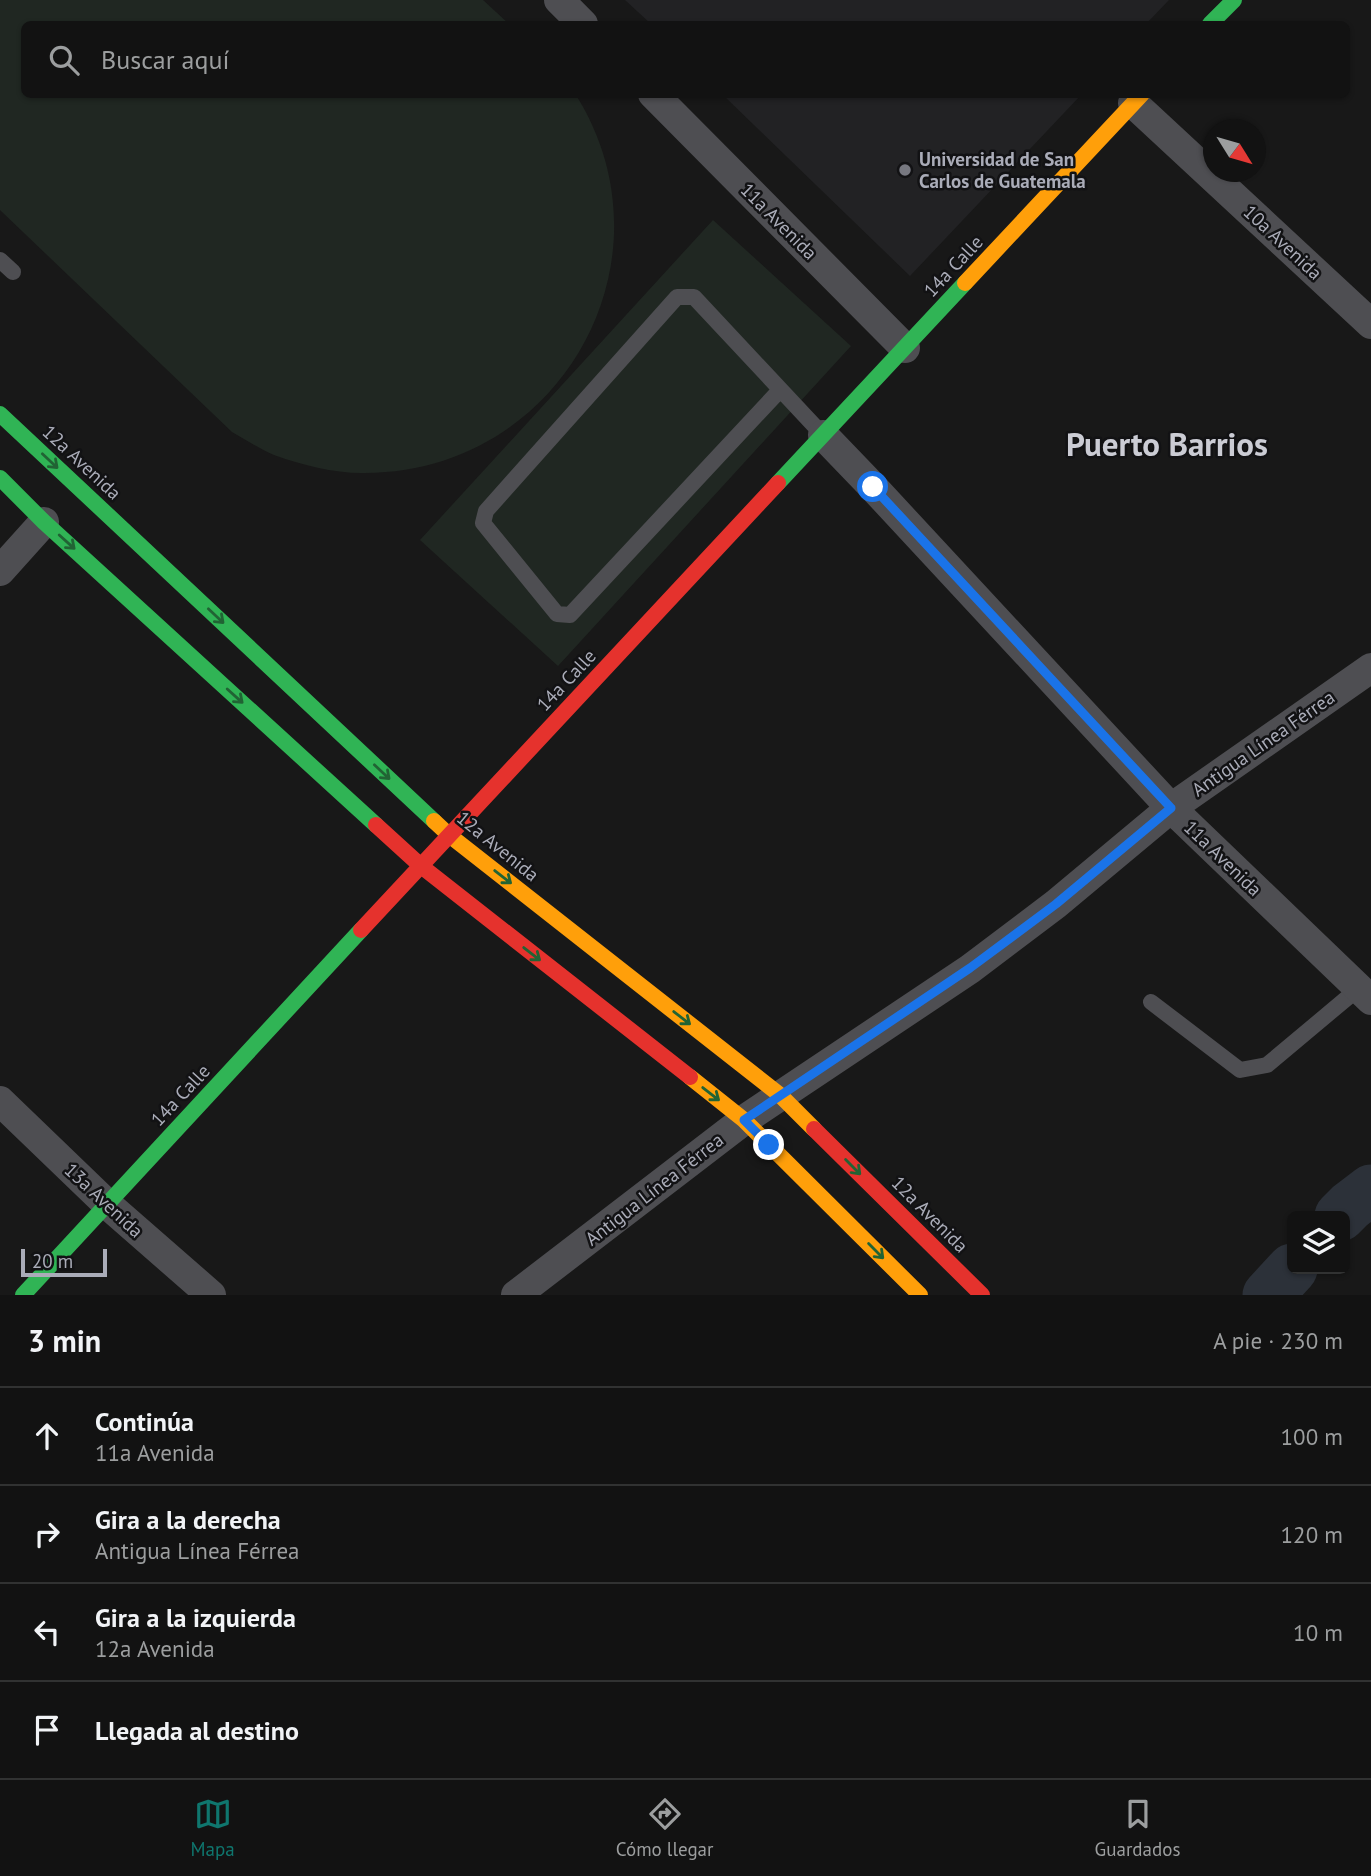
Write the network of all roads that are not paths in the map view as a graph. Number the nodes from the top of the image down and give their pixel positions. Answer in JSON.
{"nodes":[{"id":1,"x":559,"y":0,"type":"edge"},
{"id":2,"x":1234,"y":0,"type":"edge"},
{"id":3,"x":580,"y":21,"type":"edge"},
{"id":4,"x":1213,"y":21,"type":"edge"},
{"id":5,"x":657,"y":98,"type":"edge"},
{"id":6,"x":1137,"y":99,"type":"edge"},
{"id":7,"x":0,"y":260,"type":"edge"},
{"id":8,"x":13,"y":272,"type":"dead end"},
{"id":9,"x":1371,"y":324,"type":"edge"},
{"id":10,"x":905,"y":348,"type":"junction"},
{"id":11,"x":780,"y":390,"type":"junction"},
{"id":12,"x":0,"y":414,"type":"edge"},
{"id":13,"x":823,"y":435,"type":"junction"},
{"id":14,"x":0,"y":478,"type":"edge"},
{"id":15,"x":44,"y":522,"type":"junction"},
{"id":16,"x":0,"y":571,"type":"edge"},
{"id":17,"x":1371,"y":668,"type":"edge"},
{"id":18,"x":1171,"y":808,"type":"junction"},
{"id":19,"x":449,"y":835,"type":"junction"},
{"id":20,"x":421,"y":866,"type":"junction"},
{"id":21,"x":1365,"y":994,"type":"edge"},
{"id":22,"x":1151,"y":1002,"type":"dead end"},
{"id":23,"x":780,"y":1095,"type":"junction"},
{"id":24,"x":0,"y":1101,"type":"edge"},
{"id":25,"x":744,"y":1120,"type":"junction"},
{"id":26,"x":108,"y":1205,"type":"junction"},
{"id":27,"x":23,"y":1295,"type":"edge"},
{"id":28,"x":211,"y":1295,"type":"edge"},
{"id":29,"x":516,"y":1295,"type":"edge"},
{"id":30,"x":919,"y":1295,"type":"edge"},
{"id":31,"x":982,"y":1295,"type":"edge"}],
"edges":[{"from":1,"to":3,"type":"street"},
{"from":2,"to":4,"type":"main road"},
{"from":5,"to":10,"type":"street","name":"11a Avenida"},
{"from":6,"to":9,"type":"street","name":"10a Avenida"},
{"from":6,"to":10,"type":"main road","name":"14a Calle"},
{"from":7,"to":8,"type":"lane"},
{"from":10,"to":13,"type":"main road","name":"14a Calle"},
{"from":11,"to":11,"type":"lane"},
{"from":11,"to":13,"type":"lane"},
{"from":12,"to":19,"type":"main road","name":"12a Avenida","one_way":true},
{"from":13,"to":18,"type":"street","name":"11a Avenida"},
{"from":13,"to":19,"type":"main road","name":"14a Calle"},
{"from":14,"to":15,"type":"main road"},
{"from":15,"to":16,"type":"street"},
{"from":15,"to":20,"type":"main road","one_way":true},
{"from":17,"to":18,"type":"street","name":"Antigua Línea Férrea"},
{"from":18,"to":21,"type":"street","name":"11a Avenida"},
{"from":18,"to":23,"type":"street","name":"Antigua Línea Férrea"},
{"from":19,"to":20,"type":"main road","name":"14a Calle"},
{"from":19,"to":23,"type":"main road","name":"12a Avenida","one_way":true},
{"from":20,"to":25,"type":"main road","one_way":true},
{"from":20,"to":26,"type":"main road","name":"14a Calle"},
{"from":21,"to":22,"type":"lane"},
{"from":23,"to":25,"type":"street","name":"Antigua Línea Férrea"},
{"from":23,"to":31,"type":"main road","name":"12a Avenida","one_way":true},
{"from":24,"to":26,"type":"street","name":"13a Avenida"},
{"from":25,"to":29,"type":"street","name":"Antigua Línea Férrea"},
{"from":25,"to":30,"type":"main road","one_way":true},
{"from":26,"to":27,"type":"main road","name":"14a Calle"},
{"from":26,"to":28,"type":"street","name":"13a Avenida"}]}
